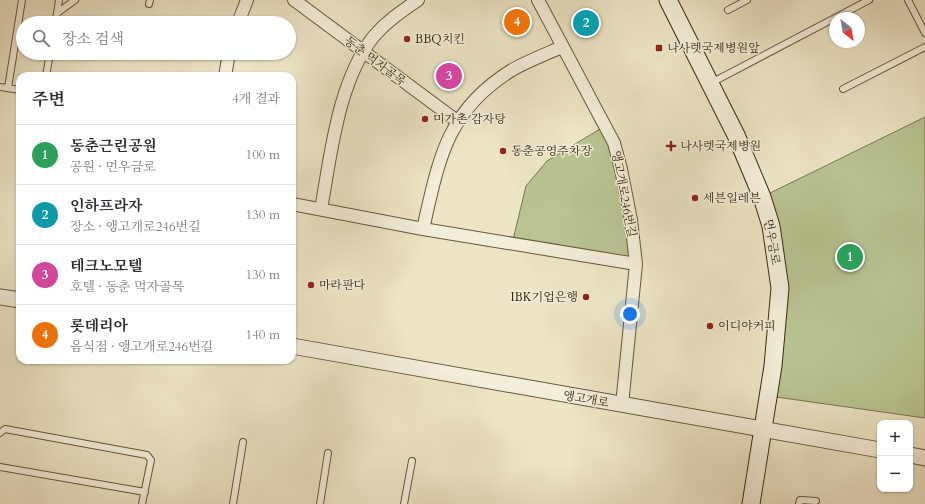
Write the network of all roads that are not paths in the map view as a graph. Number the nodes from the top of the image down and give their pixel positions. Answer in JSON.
{"nodes":[{"id":1,"x":22,"y":0,"type":"edge"},
{"id":2,"x":59,"y":0,"type":"edge"},
{"id":3,"x":75,"y":0,"type":"edge"},
{"id":4,"x":247,"y":0,"type":"edge"},
{"id":5,"x":294,"y":0,"type":"edge"},
{"id":6,"x":418,"y":0,"type":"edge"},
{"id":7,"x":538,"y":0,"type":"edge"},
{"id":8,"x":668,"y":0,"type":"edge"},
{"id":9,"x":747,"y":0,"type":"edge"},
{"id":10,"x":869,"y":0,"type":"edge"},
{"id":11,"x":908,"y":0,"type":"edge"},
{"id":12,"x":728,"y":10,"type":"dead end"},
{"id":13,"x":56,"y":12,"type":"junction"},
{"id":14,"x":19,"y":16,"type":"edge"},
{"id":15,"x":56,"y":16,"type":"edge"},
{"id":16,"x":241,"y":16,"type":"edge"},
{"id":17,"x":925,"y":34,"type":"edge"},
{"id":18,"x":16,"y":38,"type":"edge"},
{"id":19,"x":562,"y":47,"type":"junction"},
{"id":20,"x":925,"y":47,"type":"edge"},
{"id":21,"x":363,"y":52,"type":"junction"},
{"id":22,"x":49,"y":60,"type":"edge"},
{"id":23,"x":228,"y":60,"type":"edge"},
{"id":24,"x":47,"y":72,"type":"edge"},
{"id":25,"x":226,"y":72,"type":"edge"},
{"id":26,"x":711,"y":84,"type":"junction"},
{"id":27,"x":0,"y":87,"type":"edge"},
{"id":28,"x":8,"y":88,"type":"junction"},
{"id":29,"x":16,"y":89,"type":"edge"},
{"id":30,"x":843,"y":89,"type":"dead end"},
{"id":31,"x":457,"y":121,"type":"junction"},
{"id":32,"x":296,"y":205,"type":"edge"},
{"id":33,"x":321,"y":209,"type":"junction"},
{"id":34,"x":423,"y":229,"type":"junction"},
{"id":35,"x":636,"y":264,"type":"junction"},
{"id":36,"x":0,"y":297,"type":"edge"},
{"id":37,"x":16,"y":299,"type":"edge"},
{"id":38,"x":296,"y":347,"type":"edge"},
{"id":39,"x":622,"y":405,"type":"junction"},
{"id":40,"x":764,"y":430,"type":"junction"},
{"id":41,"x":0,"y":433,"type":"edge"},
{"id":42,"x":243,"y":442,"type":"dead end"},
{"id":43,"x":877,"y":449,"type":"edge"},
{"id":44,"x":328,"y":453,"type":"dead end"},
{"id":45,"x":913,"y":456,"type":"edge"},
{"id":46,"x":925,"y":458,"type":"edge"},
{"id":47,"x":412,"y":461,"type":"dead end"},
{"id":48,"x":0,"y":467,"type":"edge"},
{"id":49,"x":145,"y":492,"type":"junction"},
{"id":50,"x":816,"y":501,"type":"dead end"},
{"id":51,"x":142,"y":504,"type":"edge"},
{"id":52,"x":233,"y":504,"type":"edge"},
{"id":53,"x":320,"y":504,"type":"edge"},
{"id":54,"x":404,"y":504,"type":"edge"},
{"id":55,"x":752,"y":504,"type":"edge"},
{"id":56,"x":799,"y":504,"type":"edge"}],
"edges":[{"from":1,"to":14,"type":"lane"},
{"from":2,"to":13,"type":"lane"},
{"from":3,"to":13,"type":"lane"},
{"from":4,"to":16,"type":"street"},
{"from":5,"to":21,"type":"street","name":"동춘 먹자골목"},
{"from":6,"to":21,"type":"street"},
{"from":7,"to":19,"type":"street","name":"앵고개로246번길"},
{"from":8,"to":26,"type":"main road","name":"먼우금로"},
{"from":9,"to":12,"type":"lane"},
{"from":10,"to":26,"type":"lane"},
{"from":11,"to":17,"type":"lane"},
{"from":13,"to":15,"type":"lane"},
{"from":18,"to":28,"type":"lane"},
{"from":19,"to":31,"type":"street"},
{"from":19,"to":35,"type":"street","name":"앵고개로246번길"},
{"from":20,"to":30,"type":"lane"},
{"from":21,"to":31,"type":"street","name":"동춘 먹자골목"},
{"from":21,"to":33,"type":"street"},
{"from":22,"to":24,"type":"lane"},
{"from":23,"to":25,"type":"street"},
{"from":26,"to":40,"type":"main road","name":"먼우금로"},
{"from":27,"to":28,"type":"lane"},
{"from":28,"to":29,"type":"lane"},
{"from":31,"to":34,"type":"street"},
{"from":32,"to":33,"type":"street"},
{"from":33,"to":34,"type":"street"},
{"from":34,"to":35,"type":"street"},
{"from":35,"to":39,"type":"street","name":"앵고개로246번길"},
{"from":36,"to":37,"type":"street"},
{"from":38,"to":39,"type":"street","name":"앵고개로"},
{"from":39,"to":40,"type":"street","name":"앵고개로"},
{"from":40,"to":43,"type":"street","name":"앵고개로"},
{"from":40,"to":55,"type":"main road","name":"먼우금로"},
{"from":41,"to":49,"type":"lane"},
{"from":42,"to":52,"type":"lane"},
{"from":44,"to":53,"type":"lane"},
{"from":45,"to":46,"type":"street"},
{"from":47,"to":54,"type":"lane"},
{"from":48,"to":49,"type":"lane"},
{"from":49,"to":51,"type":"lane"},
{"from":50,"to":56,"type":"lane"}]}
